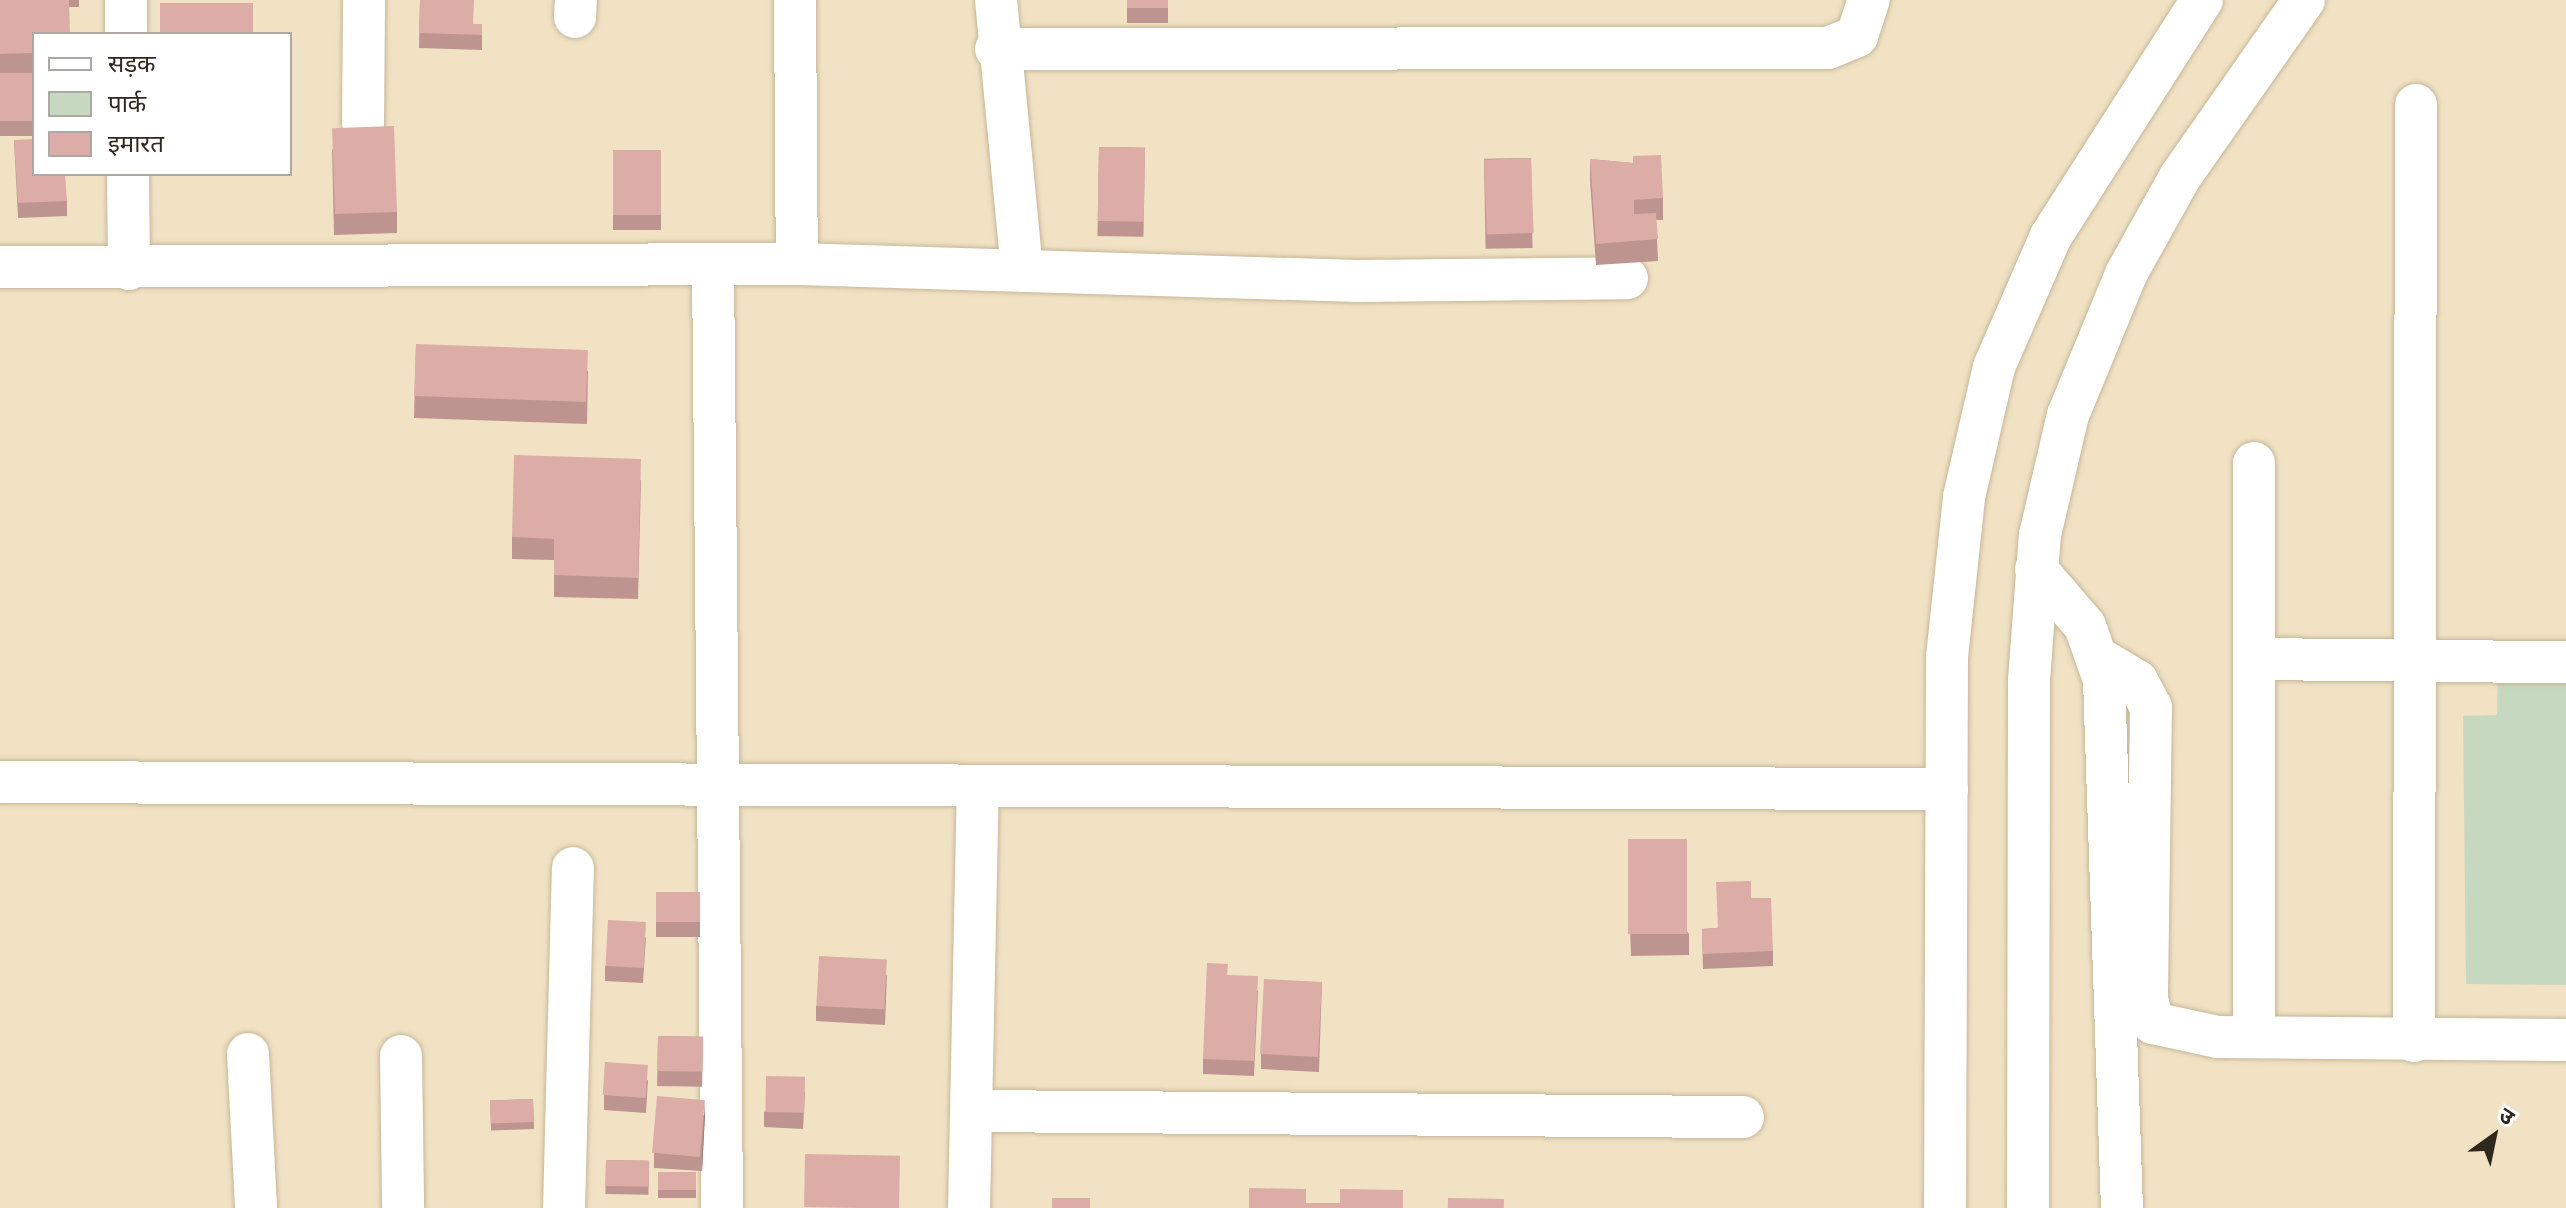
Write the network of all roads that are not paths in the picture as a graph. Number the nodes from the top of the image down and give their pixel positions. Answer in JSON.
{"nodes":[{"id":1,"x":126,"y":0,"type":"edge"},
{"id":2,"x":364,"y":0,"type":"edge"},
{"id":3,"x":795,"y":0,"type":"edge"},
{"id":4,"x":996,"y":0,"type":"edge"},
{"id":5,"x":1869,"y":0,"type":"edge"},
{"id":6,"x":2202,"y":0,"type":"edge"},
{"id":7,"x":2304,"y":0,"type":"edge"},
{"id":8,"x":126,"y":32,"type":"edge"},
{"id":9,"x":996,"y":49,"type":"junction"},
{"id":10,"x":2416,"y":105,"type":"dead end"},
{"id":11,"x":363,"y":124,"type":"edge"},
{"id":12,"x":128,"y":176,"type":"edge"},
{"id":13,"x":797,"y":264,"type":"junction"},
{"id":14,"x":713,"y":265,"type":"junction"},
{"id":15,"x":0,"y":267,"type":"edge"},
{"id":16,"x":129,"y":269,"type":"junction"},
{"id":17,"x":1022,"y":271,"type":"junction"},
{"id":18,"x":1627,"y":278,"type":"dead end"},
{"id":19,"x":2254,"y":463,"type":"dead end"},
{"id":20,"x":2036,"y":569,"type":"junction"},
{"id":21,"x":2100,"y":659,"type":"junction"},
{"id":22,"x":2254,"y":659,"type":"junction"},
{"id":23,"x":2414,"y":660,"type":"junction"},
{"id":24,"x":2566,"y":662,"type":"edge"},
{"id":25,"x":0,"y":782,"type":"edge"},
{"id":26,"x":714,"y":785,"type":"junction"},
{"id":27,"x":978,"y":786,"type":"junction"},
{"id":28,"x":1947,"y":789,"type":"junction"},
{"id":29,"x":573,"y":868,"type":"dead end"},
{"id":30,"x":2254,"y":1037,"type":"junction"},
{"id":31,"x":2566,"y":1040,"type":"edge"},
{"id":32,"x":2414,"y":1041,"type":"junction"},
{"id":33,"x":248,"y":1054,"type":"dead end"},
{"id":34,"x":401,"y":1056,"type":"dead end"},
{"id":35,"x":971,"y":1111,"type":"junction"},
{"id":36,"x":1743,"y":1117,"type":"dead end"},
{"id":37,"x":256,"y":1208,"type":"edge"},
{"id":38,"x":403,"y":1208,"type":"edge"},
{"id":39,"x":564,"y":1208,"type":"edge"},
{"id":40,"x":722,"y":1208,"type":"edge"},
{"id":41,"x":969,"y":1208,"type":"edge"},
{"id":42,"x":1945,"y":1208,"type":"edge"},
{"id":43,"x":2028,"y":1208,"type":"edge"},
{"id":44,"x":2122,"y":1208,"type":"edge"}],
"edges":[{"from":1,"to":8,"type":"street"},
{"from":2,"to":11,"type":"street"},
{"from":3,"to":13,"type":"street"},
{"from":4,"to":9,"type":"street"},
{"from":5,"to":9,"type":"street"},
{"from":6,"to":28,"type":"street"},
{"from":7,"to":20,"type":"street"},
{"from":9,"to":17,"type":"street"},
{"from":10,"to":23,"type":"street"},
{"from":12,"to":16,"type":"street"},
{"from":13,"to":14,"type":"street"},
{"from":13,"to":17,"type":"street"},
{"from":14,"to":16,"type":"street"},
{"from":14,"to":26,"type":"street"},
{"from":15,"to":16,"type":"street"},
{"from":17,"to":18,"type":"street"},
{"from":19,"to":22,"type":"street"},
{"from":20,"to":21,"type":"street"},
{"from":20,"to":43,"type":"street"},
{"from":21,"to":30,"type":"street"},
{"from":21,"to":44,"type":"street"},
{"from":22,"to":23,"type":"street"},
{"from":22,"to":30,"type":"street"},
{"from":23,"to":24,"type":"street"},
{"from":23,"to":32,"type":"street"},
{"from":25,"to":26,"type":"street"},
{"from":26,"to":27,"type":"street"},
{"from":26,"to":40,"type":"street"},
{"from":27,"to":28,"type":"street"},
{"from":27,"to":35,"type":"street"},
{"from":28,"to":42,"type":"street"},
{"from":29,"to":39,"type":"street"},
{"from":30,"to":32,"type":"street"},
{"from":31,"to":32,"type":"street"},
{"from":33,"to":37,"type":"street"},
{"from":34,"to":38,"type":"street"},
{"from":35,"to":36,"type":"street"},
{"from":35,"to":41,"type":"street"}]}
